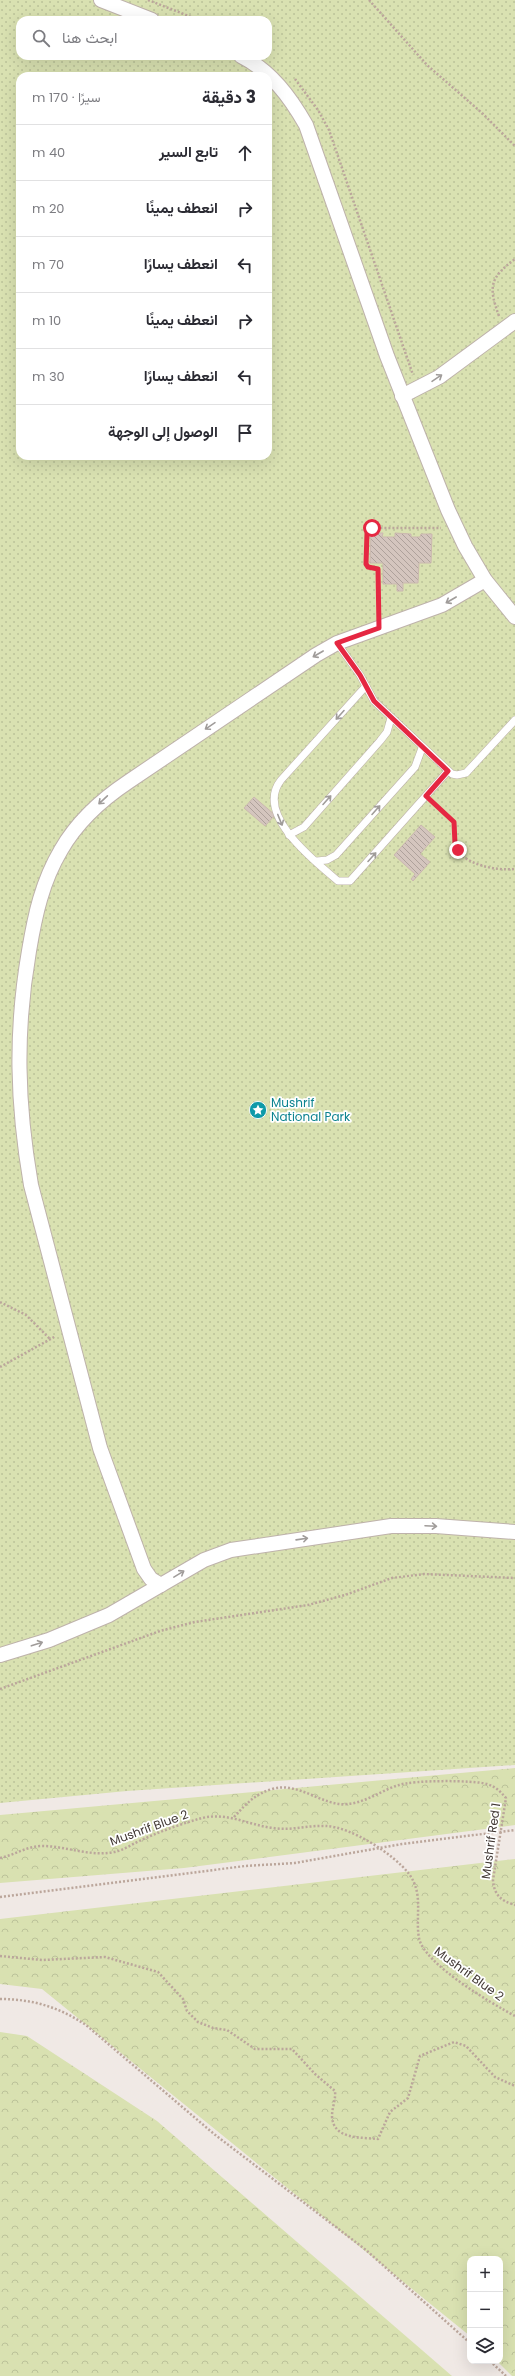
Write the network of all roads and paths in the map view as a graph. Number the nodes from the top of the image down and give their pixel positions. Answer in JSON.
{"nodes":[{"id":1,"x":101,"y":0,"type":"edge"},
{"id":2,"x":148,"y":0,"type":"edge"},
{"id":3,"x":369,"y":0,"type":"edge"},
{"id":4,"x":142,"y":16,"type":"edge"},
{"id":5,"x":189,"y":16,"type":"edge"},
{"id":6,"x":247,"y":60,"type":"edge"},
{"id":7,"x":265,"y":72,"type":"edge"},
{"id":8,"x":272,"y":78,"type":"edge"},
{"id":9,"x":515,"y":146,"type":"edge"},
{"id":10,"x":515,"y":259,"type":"edge"},
{"id":11,"x":515,"y":321,"type":"edge"},
{"id":12,"x":503,"y":329,"type":"junction"},
{"id":13,"x":402,"y":396,"type":"junction"},
{"id":14,"x":456,"y":528,"type":"junction"},
{"id":15,"x":485,"y":580,"type":"junction"},
{"id":16,"x":515,"y":617,"type":"edge"},
{"id":17,"x":379,"y":628,"type":"junction"},
{"id":18,"x":337,"y":643,"type":"junction"},
{"id":19,"x":366,"y":686,"type":"junction"},
{"id":20,"x":391,"y":718,"type":"junction"},
{"id":21,"x":515,"y":720,"type":"edge"},
{"id":22,"x":422,"y":748,"type":"junction"},
{"id":23,"x":448,"y":771,"type":"junction"},
{"id":24,"x":426,"y":796,"type":"junction"},
{"id":25,"x":289,"y":835,"type":"junction"},
{"id":26,"x":317,"y":861,"type":"junction"},
{"id":27,"x":515,"y":869,"type":"edge"},
{"id":28,"x":0,"y":1302,"type":"edge"},
{"id":29,"x":69,"y":1329,"type":"junction"},
{"id":30,"x":50,"y":1339,"type":"junction"},
{"id":31,"x":0,"y":1367,"type":"edge"},
{"id":32,"x":515,"y":1532,"type":"edge"},
{"id":33,"x":515,"y":1578,"type":"edge"},
{"id":34,"x":161,"y":1585,"type":"junction"},
{"id":35,"x":0,"y":1655,"type":"edge"},
{"id":36,"x":0,"y":1689,"type":"edge"},
{"id":37,"x":234,"y":1817,"type":"junction"},
{"id":38,"x":515,"y":1830,"type":"edge"},
{"id":39,"x":500,"y":1832,"type":"junction"},
{"id":40,"x":379,"y":1850,"type":"junction"},
{"id":41,"x":0,"y":1858,"type":"edge"},
{"id":42,"x":0,"y":1897,"type":"edge"},
{"id":43,"x":515,"y":1905,"type":"edge"},
{"id":44,"x":0,"y":1956,"type":"edge"},
{"id":45,"x":0,"y":1999,"type":"edge"},
{"id":46,"x":515,"y":2016,"type":"edge"},
{"id":47,"x":515,"y":2086,"type":"edge"},
{"id":48,"x":467,"y":2340,"type":"edge"},
{"id":49,"x":493,"y":2364,"type":"edge"},
{"id":50,"x":506,"y":2376,"type":"edge"}],
"edges":[{"from":1,"to":4,"type":"street"},
{"from":2,"to":5,"type":"path"},
{"from":3,"to":9,"type":"path"},
{"from":6,"to":7,"type":"street"},
{"from":8,"to":13,"type":"street"},
{"from":10,"to":12,"type":"path"},
{"from":11,"to":12,"type":"street"},
{"from":13,"to":12,"type":"street","one_way":true},
{"from":13,"to":14,"type":"street"},
{"from":14,"to":15,"type":"street"},
{"from":14,"to":17,"type":"path"},
{"from":15,"to":16,"type":"street"},
{"from":15,"to":17,"type":"street","one_way":true},
{"from":17,"to":18,"type":"street"},
{"from":18,"to":19,"type":"lane"},
{"from":18,"to":29,"type":"street","one_way":true},
{"from":19,"to":20,"type":"lane"},
{"from":19,"to":25,"type":"lane","one_way":true},
{"from":20,"to":22,"type":"lane"},
{"from":25,"to":20,"type":"lane","one_way":true},
{"from":21,"to":23,"type":"lane"},
{"from":22,"to":23,"type":"lane"},
{"from":26,"to":22,"type":"lane","one_way":true},
{"from":23,"to":24,"type":"lane"},
{"from":26,"to":24,"type":"lane","one_way":true},
{"from":24,"to":27,"type":"path"},
{"from":25,"to":26,"type":"lane"},
{"from":28,"to":30,"type":"path"},
{"from":29,"to":30,"type":"path"},
{"from":29,"to":34,"type":"street"},
{"from":30,"to":31,"type":"path"},
{"from":34,"to":32,"type":"street","one_way":true},
{"from":33,"to":36,"type":"path"},
{"from":35,"to":34,"type":"street","one_way":true},
{"from":37,"to":39,"type":"path","name":"Mushrif Red 1"},
{"from":37,"to":40,"type":"path","name":"Mushrif Blue 2"},
{"from":37,"to":41,"type":"path","name":"Mushrif Blue 2"},
{"from":38,"to":39,"type":"path"},
{"from":39,"to":40,"type":"path"},
{"from":39,"to":43,"type":"path","name":"Mushrif Red 1"},
{"from":40,"to":42,"type":"path"},
{"from":40,"to":46,"type":"path","name":"Mushrif Blue 2"},
{"from":44,"to":47,"type":"path"},
{"from":45,"to":48,"type":"path"},
{"from":49,"to":50,"type":"path"}]}
